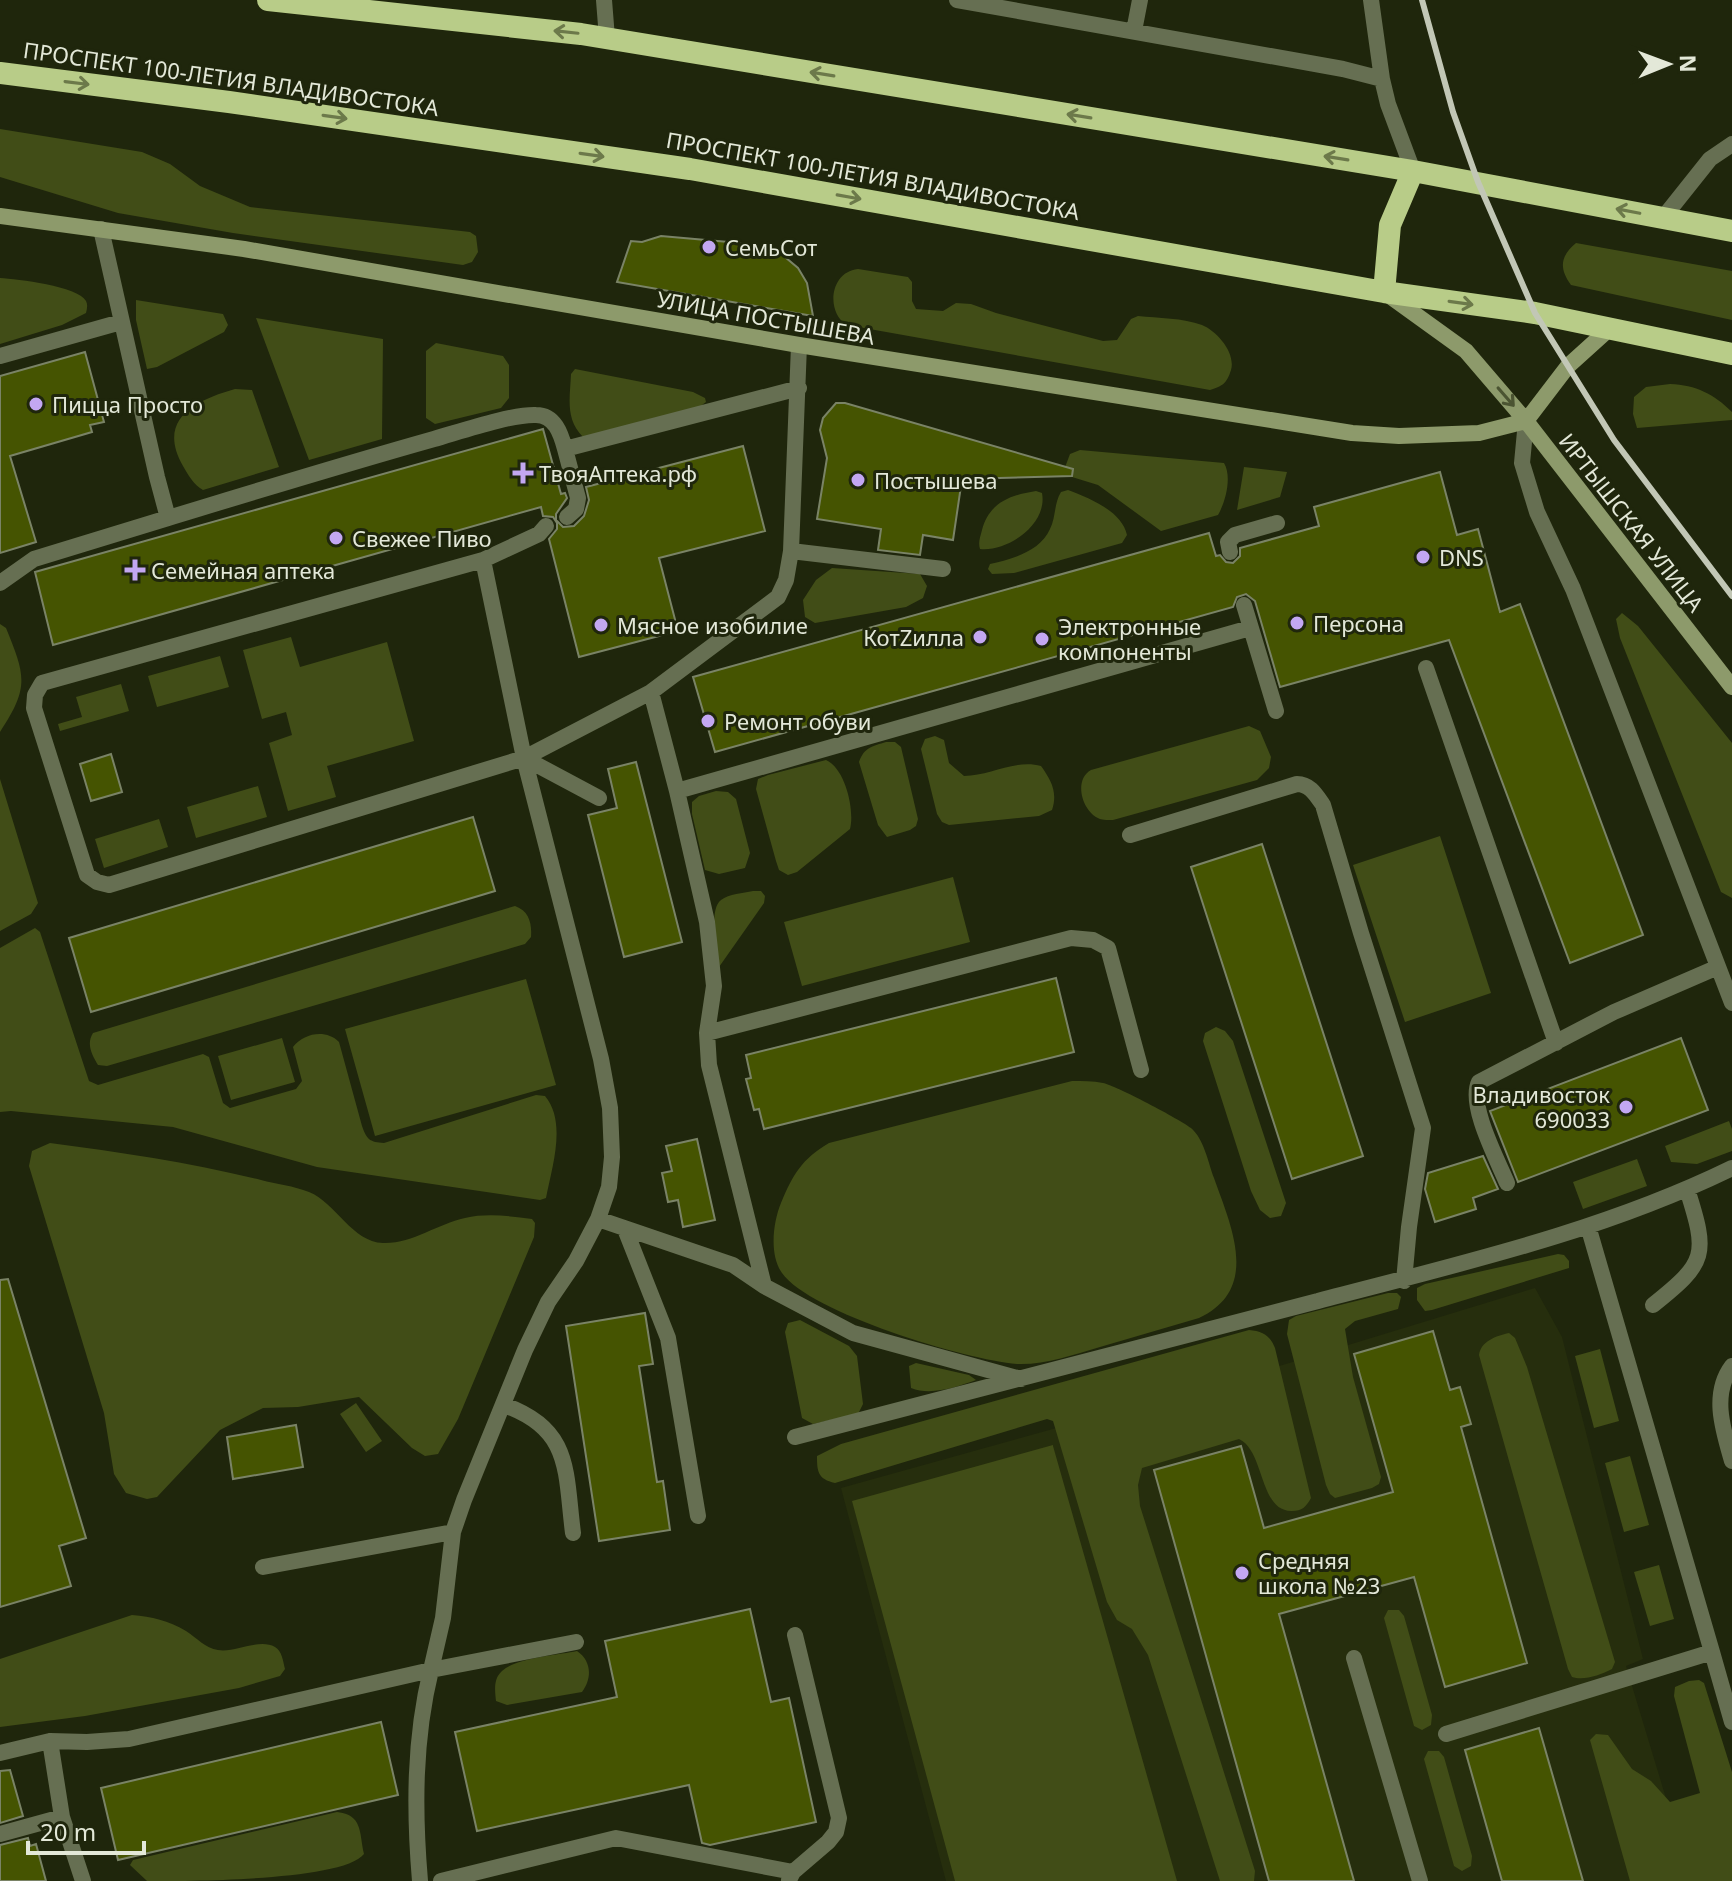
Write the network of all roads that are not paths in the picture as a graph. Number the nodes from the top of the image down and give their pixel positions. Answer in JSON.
{"nodes":[{"id":1,"x":268,"y":0,"type":"edge"},
{"id":2,"x":604,"y":0,"type":"edge"},
{"id":3,"x":957,"y":0,"type":"edge"},
{"id":4,"x":1140,"y":0,"type":"edge"},
{"id":5,"x":1371,"y":0,"type":"edge"},
{"id":6,"x":1134,"y":31,"type":"junction"},
{"id":7,"x":607,"y":38,"type":"junction"},
{"id":8,"x":0,"y":73,"type":"edge"},
{"id":9,"x":1382,"y":79,"type":"junction"},
{"id":10,"x":1732,"y":144,"type":"edge"},
{"id":11,"x":1413,"y":171,"type":"junction"},
{"id":12,"x":0,"y":216,"type":"edge"},
{"id":13,"x":1663,"y":218,"type":"junction"},
{"id":14,"x":101,"y":229,"type":"junction"},
{"id":15,"x":1732,"y":231,"type":"edge"},
{"id":16,"x":1384,"y":292,"type":"junction"},
{"id":17,"x":121,"y":322,"type":"junction"},
{"id":18,"x":1609,"y":329,"type":"junction"},
{"id":19,"x":799,"y":345,"type":"junction"},
{"id":20,"x":1732,"y":354,"type":"edge"},
{"id":21,"x":0,"y":356,"type":"edge"},
{"id":22,"x":799,"y":388,"type":"junction"},
{"id":23,"x":1526,"y":421,"type":"junction"},
{"id":24,"x":565,"y":449,"type":"junction"},
{"id":25,"x":567,"y":517,"type":"dead end"},
{"id":26,"x":168,"y":518,"type":"junction"},
{"id":27,"x":1277,"y":523,"type":"dead end"},
{"id":28,"x":546,"y":526,"type":"dead end"},
{"id":29,"x":791,"y":551,"type":"junction"},
{"id":30,"x":1230,"y":552,"type":"dead end"},
{"id":31,"x":483,"y":560,"type":"junction"},
{"id":32,"x":943,"y":569,"type":"dead end"},
{"id":33,"x":0,"y":583,"type":"edge"},
{"id":34,"x":1244,"y":605,"type":"dead end"},
{"id":35,"x":1250,"y":628,"type":"junction"},
{"id":36,"x":1426,"y":668,"type":"dead end"},
{"id":37,"x":1732,"y":687,"type":"edge"},
{"id":38,"x":651,"y":692,"type":"junction"},
{"id":39,"x":1276,"y":711,"type":"dead end"},
{"id":40,"x":524,"y":758,"type":"junction"},
{"id":41,"x":677,"y":791,"type":"junction"},
{"id":42,"x":599,"y":798,"type":"dead end"},
{"id":43,"x":1130,"y":835,"type":"dead end"},
{"id":44,"x":1718,"y":967,"type":"junction"},
{"id":45,"x":1732,"y":1003,"type":"edge"},
{"id":46,"x":707,"y":1033,"type":"junction"},
{"id":47,"x":1556,"y":1043,"type":"junction"},
{"id":48,"x":1141,"y":1070,"type":"dead end"},
{"id":49,"x":1732,"y":1168,"type":"edge"},
{"id":50,"x":1507,"y":1183,"type":"dead end"},
{"id":51,"x":1687,"y":1189,"type":"junction"},
{"id":52,"x":598,"y":1219,"type":"junction"},
{"id":53,"x":1588,"y":1226,"type":"junction"},
{"id":54,"x":625,"y":1229,"type":"junction"},
{"id":55,"x":1404,"y":1281,"type":"junction"},
{"id":56,"x":764,"y":1286,"type":"junction"},
{"id":57,"x":1653,"y":1305,"type":"dead end"},
{"id":58,"x":1732,"y":1366,"type":"edge"},
{"id":59,"x":1023,"y":1380,"type":"junction"},
{"id":60,"x":504,"y":1405,"type":"junction"},
{"id":61,"x":795,"y":1437,"type":"dead end"},
{"id":62,"x":1732,"y":1461,"type":"edge"},
{"id":63,"x":698,"y":1516,"type":"dead end"},
{"id":64,"x":453,"y":1532,"type":"junction"},
{"id":65,"x":573,"y":1533,"type":"dead end"},
{"id":66,"x":263,"y":1567,"type":"dead end"},
{"id":67,"x":795,"y":1635,"type":"dead end"},
{"id":68,"x":576,"y":1642,"type":"dead end"},
{"id":69,"x":1712,"y":1652,"type":"junction"},
{"id":70,"x":1354,"y":1658,"type":"dead end"},
{"id":71,"x":431,"y":1670,"type":"junction"},
{"id":72,"x":1732,"y":1722,"type":"edge"},
{"id":73,"x":1446,"y":1734,"type":"dead end"},
{"id":74,"x":50,"y":1741,"type":"junction"},
{"id":75,"x":0,"y":1753,"type":"edge"},
{"id":76,"x":62,"y":1817,"type":"junction"},
{"id":77,"x":0,"y":1834,"type":"edge"},
{"id":78,"x":791,"y":1876,"type":"edge"},
{"id":79,"x":84,"y":1879,"type":"edge"},
{"id":80,"x":420,"y":1881,"type":"edge"},
{"id":81,"x":441,"y":1881,"type":"edge"},
{"id":82,"x":1420,"y":1881,"type":"edge"}],
"edges":[{"from":7,"to":1,"type":"highway","one_way":true},
{"from":2,"to":7,"type":"lane"},
{"from":3,"to":6,"type":"lane"},
{"from":4,"to":6,"type":"lane"},
{"from":5,"to":9,"type":"lane"},
{"from":6,"to":9,"type":"lane"},
{"from":11,"to":7,"type":"highway","one_way":true},
{"from":8,"to":16,"type":"highway","name":"ПРОСПЕКТ 100-ЛЕТИЯ ВЛАДИВОСТОКА","one_way":true},
{"from":9,"to":11,"type":"lane"},
{"from":10,"to":13,"type":"lane"},
{"from":13,"to":11,"type":"highway","one_way":true},
{"from":11,"to":16,"type":"highway"},
{"from":12,"to":14,"type":"main road","name":"УЛИЦА ПОСТЫШЕВА"},
{"from":13,"to":15,"type":"highway"},
{"from":14,"to":17,"type":"lane"},
{"from":14,"to":19,"type":"main road","name":"УЛИЦА ПОСТЫШЕВА"},
{"from":16,"to":18,"type":"highway","name":"ПРОСПЕКТ 100-ЛЕТИЯ ВЛАДИВОСТОКА","one_way":true},
{"from":16,"to":23,"type":"main road","name":"ИРТЫШСКАЯ УЛИЦА","one_way":true},
{"from":17,"to":21,"type":"lane"},
{"from":17,"to":26,"type":"lane"},
{"from":18,"to":20,"type":"highway","name":"ПРОСПЕКТ 100-ЛЕТИЯ ВЛАДИВОСТОКА"},
{"from":18,"to":23,"type":"main road"},
{"from":19,"to":22,"type":"lane"},
{"from":19,"to":23,"type":"main road","name":"УЛИЦА ПОСТЫШЕВА"},
{"from":22,"to":24,"type":"lane"},
{"from":22,"to":29,"type":"lane"},
{"from":23,"to":37,"type":"main road","name":"ИРТЫШСКАЯ УЛИЦА"},
{"from":23,"to":44,"type":"lane"},
{"from":24,"to":25,"type":"lane"},
{"from":24,"to":26,"type":"lane"},
{"from":26,"to":33,"type":"lane"},
{"from":27,"to":30,"type":"lane"},
{"from":28,"to":31,"type":"lane"},
{"from":29,"to":32,"type":"lane"},
{"from":29,"to":38,"type":"lane"},
{"from":31,"to":40,"type":"lane"},
{"from":31,"to":40,"type":"lane"},
{"from":34,"to":35,"type":"lane"},
{"from":35,"to":39,"type":"lane"},
{"from":35,"to":41,"type":"lane"},
{"from":36,"to":47,"type":"lane"},
{"from":38,"to":40,"type":"lane"},
{"from":38,"to":41,"type":"lane"},
{"from":40,"to":42,"type":"lane"},
{"from":40,"to":52,"type":"lane"},
{"from":41,"to":46,"type":"lane"},
{"from":43,"to":55,"type":"lane"},
{"from":44,"to":45,"type":"lane"},
{"from":44,"to":47,"type":"lane"},
{"from":46,"to":48,"type":"lane"},
{"from":46,"to":56,"type":"lane"},
{"from":47,"to":50,"type":"lane"},
{"from":49,"to":51,"type":"lane"},
{"from":51,"to":53,"type":"lane"},
{"from":51,"to":57,"type":"lane"},
{"from":52,"to":54,"type":"lane"},
{"from":52,"to":60,"type":"lane"},
{"from":53,"to":55,"type":"lane"},
{"from":53,"to":69,"type":"lane"},
{"from":54,"to":56,"type":"lane"},
{"from":54,"to":63,"type":"lane"},
{"from":55,"to":59,"type":"lane"},
{"from":56,"to":59,"type":"lane"},
{"from":58,"to":62,"type":"lane"},
{"from":59,"to":61,"type":"lane"},
{"from":60,"to":64,"type":"lane"},
{"from":60,"to":65,"type":"lane"},
{"from":64,"to":66,"type":"lane"},
{"from":64,"to":71,"type":"lane"},
{"from":67,"to":78,"type":"lane"},
{"from":68,"to":71,"type":"lane"},
{"from":69,"to":72,"type":"lane"},
{"from":69,"to":73,"type":"lane"},
{"from":70,"to":82,"type":"lane"},
{"from":71,"to":74,"type":"lane"},
{"from":71,"to":80,"type":"lane"},
{"from":74,"to":75,"type":"lane"},
{"from":74,"to":76,"type":"lane"},
{"from":76,"to":77,"type":"lane"},
{"from":76,"to":79,"type":"lane"},
{"from":78,"to":81,"type":"lane"}]}
